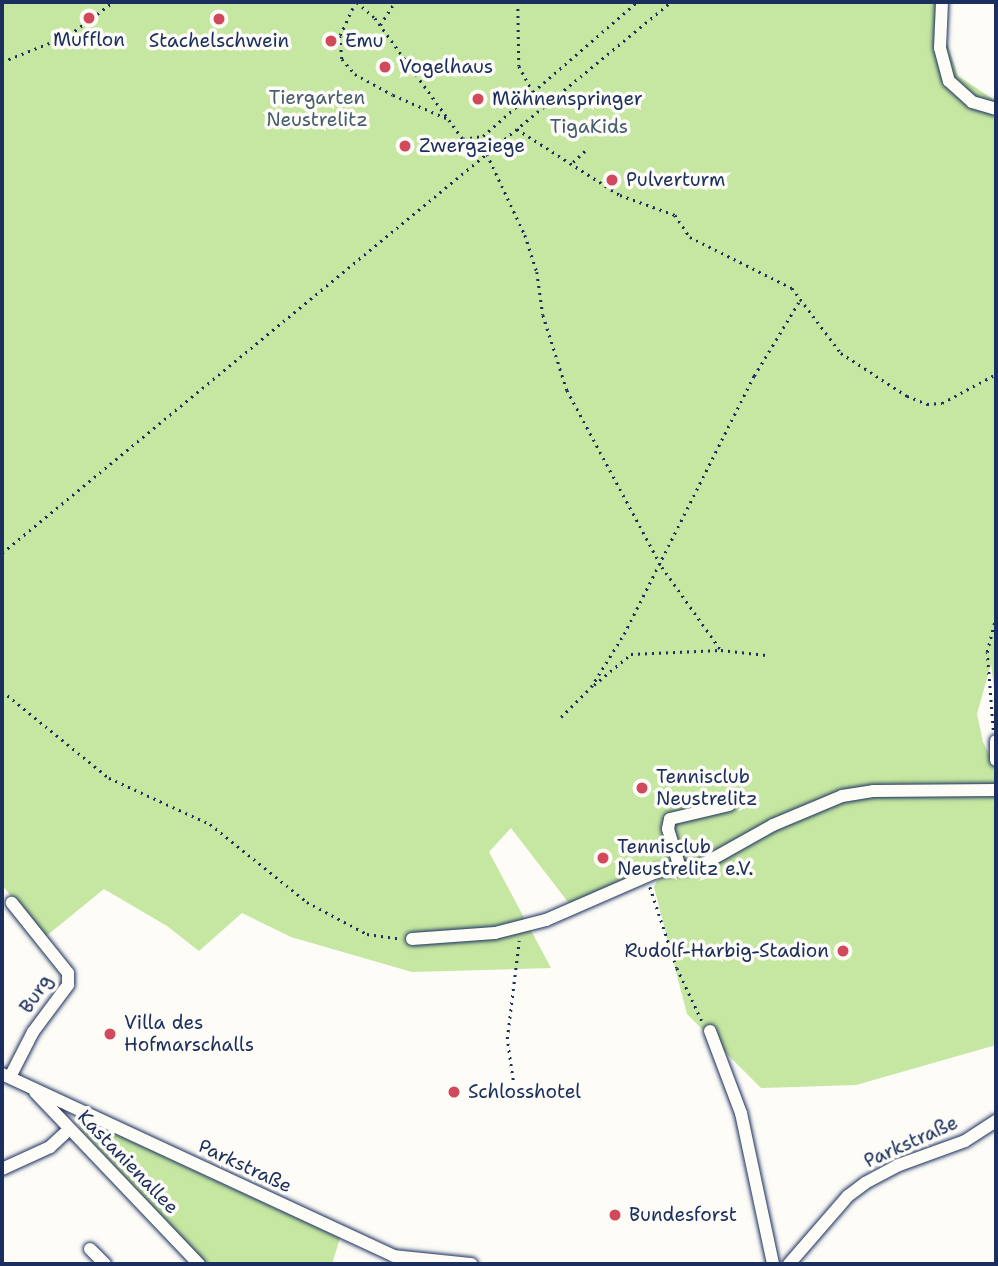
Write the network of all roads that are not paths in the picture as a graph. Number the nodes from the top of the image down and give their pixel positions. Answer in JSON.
{"nodes":[{"id":1,"x":942,"y":2,"type":"edge"},
{"id":2,"x":996,"y":109,"type":"edge"},
{"id":3,"x":995,"y":741,"type":"edge"},
{"id":4,"x":996,"y":760,"type":"edge"},
{"id":5,"x":996,"y":790,"type":"edge"},
{"id":6,"x":729,"y":805,"type":"dead end"},
{"id":7,"x":680,"y":868,"type":"junction"},
{"id":8,"x":12,"y":903,"type":"dead end"},
{"id":9,"x":412,"y":939,"type":"road end"},
{"id":10,"x":710,"y":1031,"type":"road end"},
{"id":11,"x":6,"y":1075,"type":"edge"},
{"id":12,"x":29,"y":1086,"type":"junction"},
{"id":13,"x":996,"y":1121,"type":"edge"},
{"id":14,"x":69,"y":1129,"type":"junction"},
{"id":15,"x":2,"y":1169,"type":"edge"},
{"id":16,"x":90,"y":1249,"type":"dead end"},
{"id":17,"x":105,"y":1264,"type":"edge"},
{"id":18,"x":199,"y":1264,"type":"edge"},
{"id":19,"x":472,"y":1264,"type":"edge"},
{"id":20,"x":774,"y":1264,"type":"edge"},
{"id":21,"x":789,"y":1264,"type":"edge"}],
"edges":[{"from":1,"to":2,"type":"street"},
{"from":3,"to":4,"type":"street"},
{"from":5,"to":7,"type":"street"},
{"from":6,"to":7,"type":"street"},
{"from":7,"to":9,"type":"street"},
{"from":8,"to":11,"type":"street","name":"Burg"},
{"from":10,"to":20,"type":"street"},
{"from":11,"to":12,"type":"street","name":"Parkstraße"},
{"from":12,"to":14,"type":"street","name":"Kastanienallee"},
{"from":12,"to":19,"type":"street","name":"Parkstraße"},
{"from":13,"to":21,"type":"street","name":"Parkstraße"},
{"from":14,"to":15,"type":"street"},
{"from":14,"to":18,"type":"street","name":"Kastanienallee"},
{"from":16,"to":17,"type":"street"}]}
